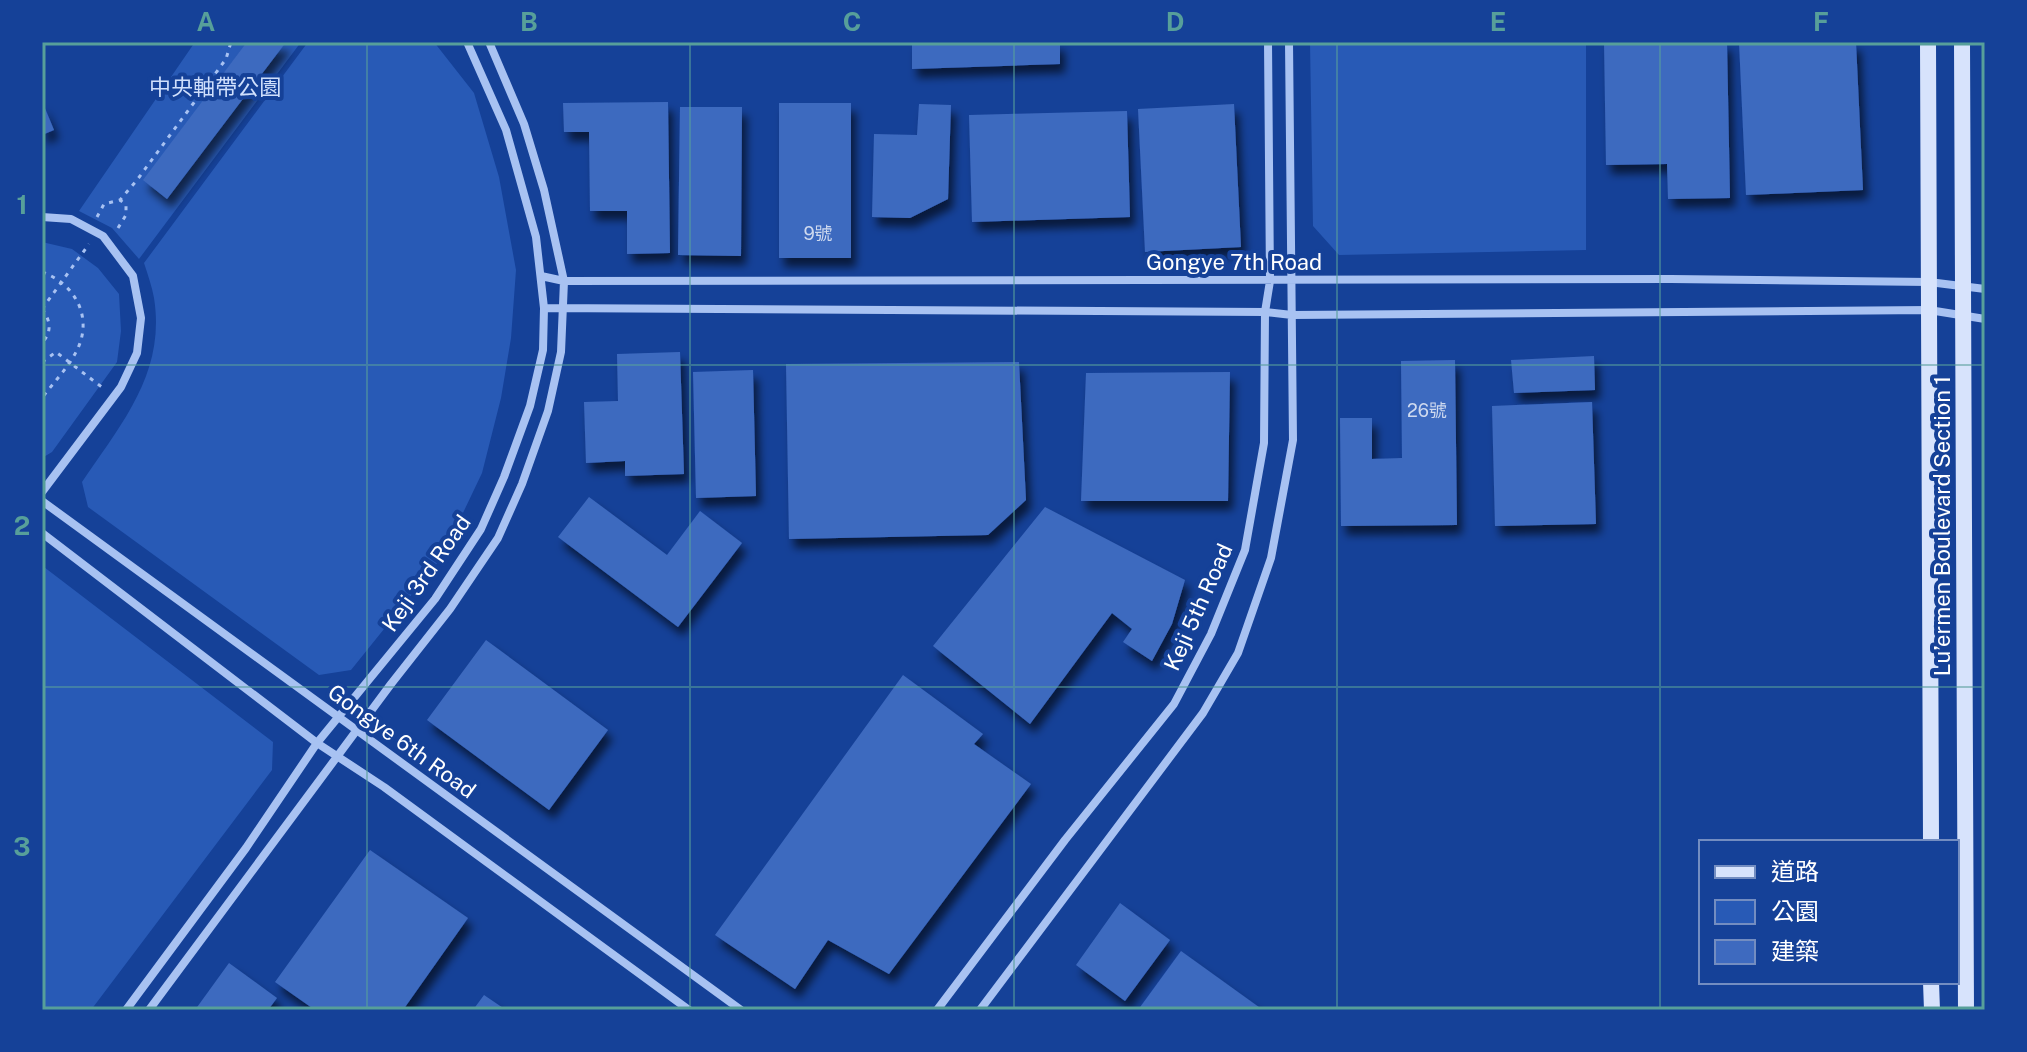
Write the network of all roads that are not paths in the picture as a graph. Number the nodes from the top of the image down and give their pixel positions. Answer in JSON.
{"nodes":[{"id":1,"x":467,"y":42,"type":"edge"},
{"id":2,"x":489,"y":42,"type":"edge"},
{"id":3,"x":1268,"y":42,"type":"edge"},
{"id":4,"x":1289,"y":42,"type":"edge"},
{"id":5,"x":1928,"y":42,"type":"edge"},
{"id":6,"x":1962,"y":42,"type":"edge"},
{"id":7,"x":42,"y":217,"type":"edge"},
{"id":8,"x":541,"y":276,"type":"junction"},
{"id":9,"x":1291,"y":280,"type":"junction"},
{"id":10,"x":564,"y":281,"type":"junction"},
{"id":11,"x":1270,"y":281,"type":"junction"},
{"id":12,"x":1929,"y":282,"type":"junction"},
{"id":13,"x":1963,"y":286,"type":"junction"},
{"id":14,"x":1985,"y":289,"type":"edge"},
{"id":15,"x":544,"y":308,"type":"junction"},
{"id":16,"x":563,"y":309,"type":"junction"},
{"id":17,"x":1929,"y":310,"type":"junction"},
{"id":18,"x":1265,"y":312,"type":"junction"},
{"id":19,"x":1292,"y":315,"type":"junction"},
{"id":20,"x":1963,"y":316,"type":"junction"},
{"id":21,"x":1985,"y":319,"type":"edge"},
{"id":22,"x":42,"y":492,"type":"edge"},
{"id":23,"x":42,"y":501,"type":"edge"},
{"id":24,"x":42,"y":533,"type":"edge"},
{"id":25,"x":338,"y":717,"type":"junction"},
{"id":26,"x":357,"y":731,"type":"junction"},
{"id":27,"x":317,"y":743,"type":"junction"},
{"id":28,"x":337,"y":756,"type":"junction"},
{"id":29,"x":1931,"y":840,"type":"edge"},
{"id":30,"x":1931,"y":984,"type":"edge"},
{"id":31,"x":126,"y":1010,"type":"edge"},
{"id":32,"x":149,"y":1010,"type":"edge"},
{"id":33,"x":689,"y":1010,"type":"edge"},
{"id":34,"x":741,"y":1010,"type":"edge"},
{"id":35,"x":937,"y":1010,"type":"edge"},
{"id":36,"x":980,"y":1010,"type":"edge"},
{"id":37,"x":1932,"y":1010,"type":"edge"},
{"id":38,"x":1966,"y":1010,"type":"edge"}],
"edges":[{"from":1,"to":8,"type":"street","name":"Keji 3rd Road"},
{"from":2,"to":10,"type":"street","name":"Keji 3rd Road"},
{"from":3,"to":11,"type":"street","name":"Keji 5th Road"},
{"from":4,"to":9,"type":"street"},
{"from":5,"to":12,"type":"street","name":"Lu’ermen Boulevard Section 1"},
{"from":6,"to":13,"type":"street","name":"Lu’ermen Boulevard Section 1"},
{"from":7,"to":22,"type":"street"},
{"from":8,"to":10,"type":"street","name":"Gongye 7th Road"},
{"from":8,"to":15,"type":"street","name":"Keji 3rd Road"},
{"from":9,"to":11,"type":"street","name":"Gongye 7th Road"},
{"from":9,"to":12,"type":"street","name":"Gongye 7th Road"},
{"from":9,"to":19,"type":"street"},
{"from":10,"to":11,"type":"street","name":"Gongye 7th Road"},
{"from":10,"to":16,"type":"street","name":"Keji 3rd Road"},
{"from":11,"to":18,"type":"street","name":"Keji 5th Road"},
{"from":12,"to":13,"type":"street","name":"Gongye 7th Road"},
{"from":12,"to":17,"type":"street","name":"Lu’ermen Boulevard Section 1"},
{"from":13,"to":14,"type":"street","name":"Gongye 7th Road"},
{"from":13,"to":20,"type":"street","name":"Lu’ermen Boulevard Section 1"},
{"from":15,"to":16,"type":"street"},
{"from":15,"to":25,"type":"street","name":"Keji 3rd Road"},
{"from":16,"to":18,"type":"street"},
{"from":16,"to":26,"type":"street","name":"Keji 3rd Road"},
{"from":17,"to":19,"type":"street"},
{"from":17,"to":20,"type":"street"},
{"from":17,"to":29,"type":"street","name":"Lu’ermen Boulevard Section 1"},
{"from":18,"to":19,"type":"street"},
{"from":18,"to":35,"type":"street","name":"Keji 5th Road"},
{"from":19,"to":36,"type":"street"},
{"from":20,"to":21,"type":"street"},
{"from":20,"to":38,"type":"street","name":"Lu’ermen Boulevard Section 1"},
{"from":23,"to":25,"type":"street","name":"Gongye 6th Road"},
{"from":24,"to":27,"type":"street"},
{"from":25,"to":26,"type":"street","name":"Gongye 6th Road"},
{"from":25,"to":27,"type":"street","name":"Keji 3rd Road"},
{"from":26,"to":28,"type":"street","name":"Keji 3rd Road"},
{"from":26,"to":34,"type":"street","name":"Gongye 6th Road"},
{"from":27,"to":28,"type":"street"},
{"from":27,"to":31,"type":"street","name":"Keji 3rd Road"},
{"from":28,"to":32,"type":"street","name":"Keji 3rd Road"},
{"from":28,"to":33,"type":"street"},
{"from":30,"to":37,"type":"street"}]}
